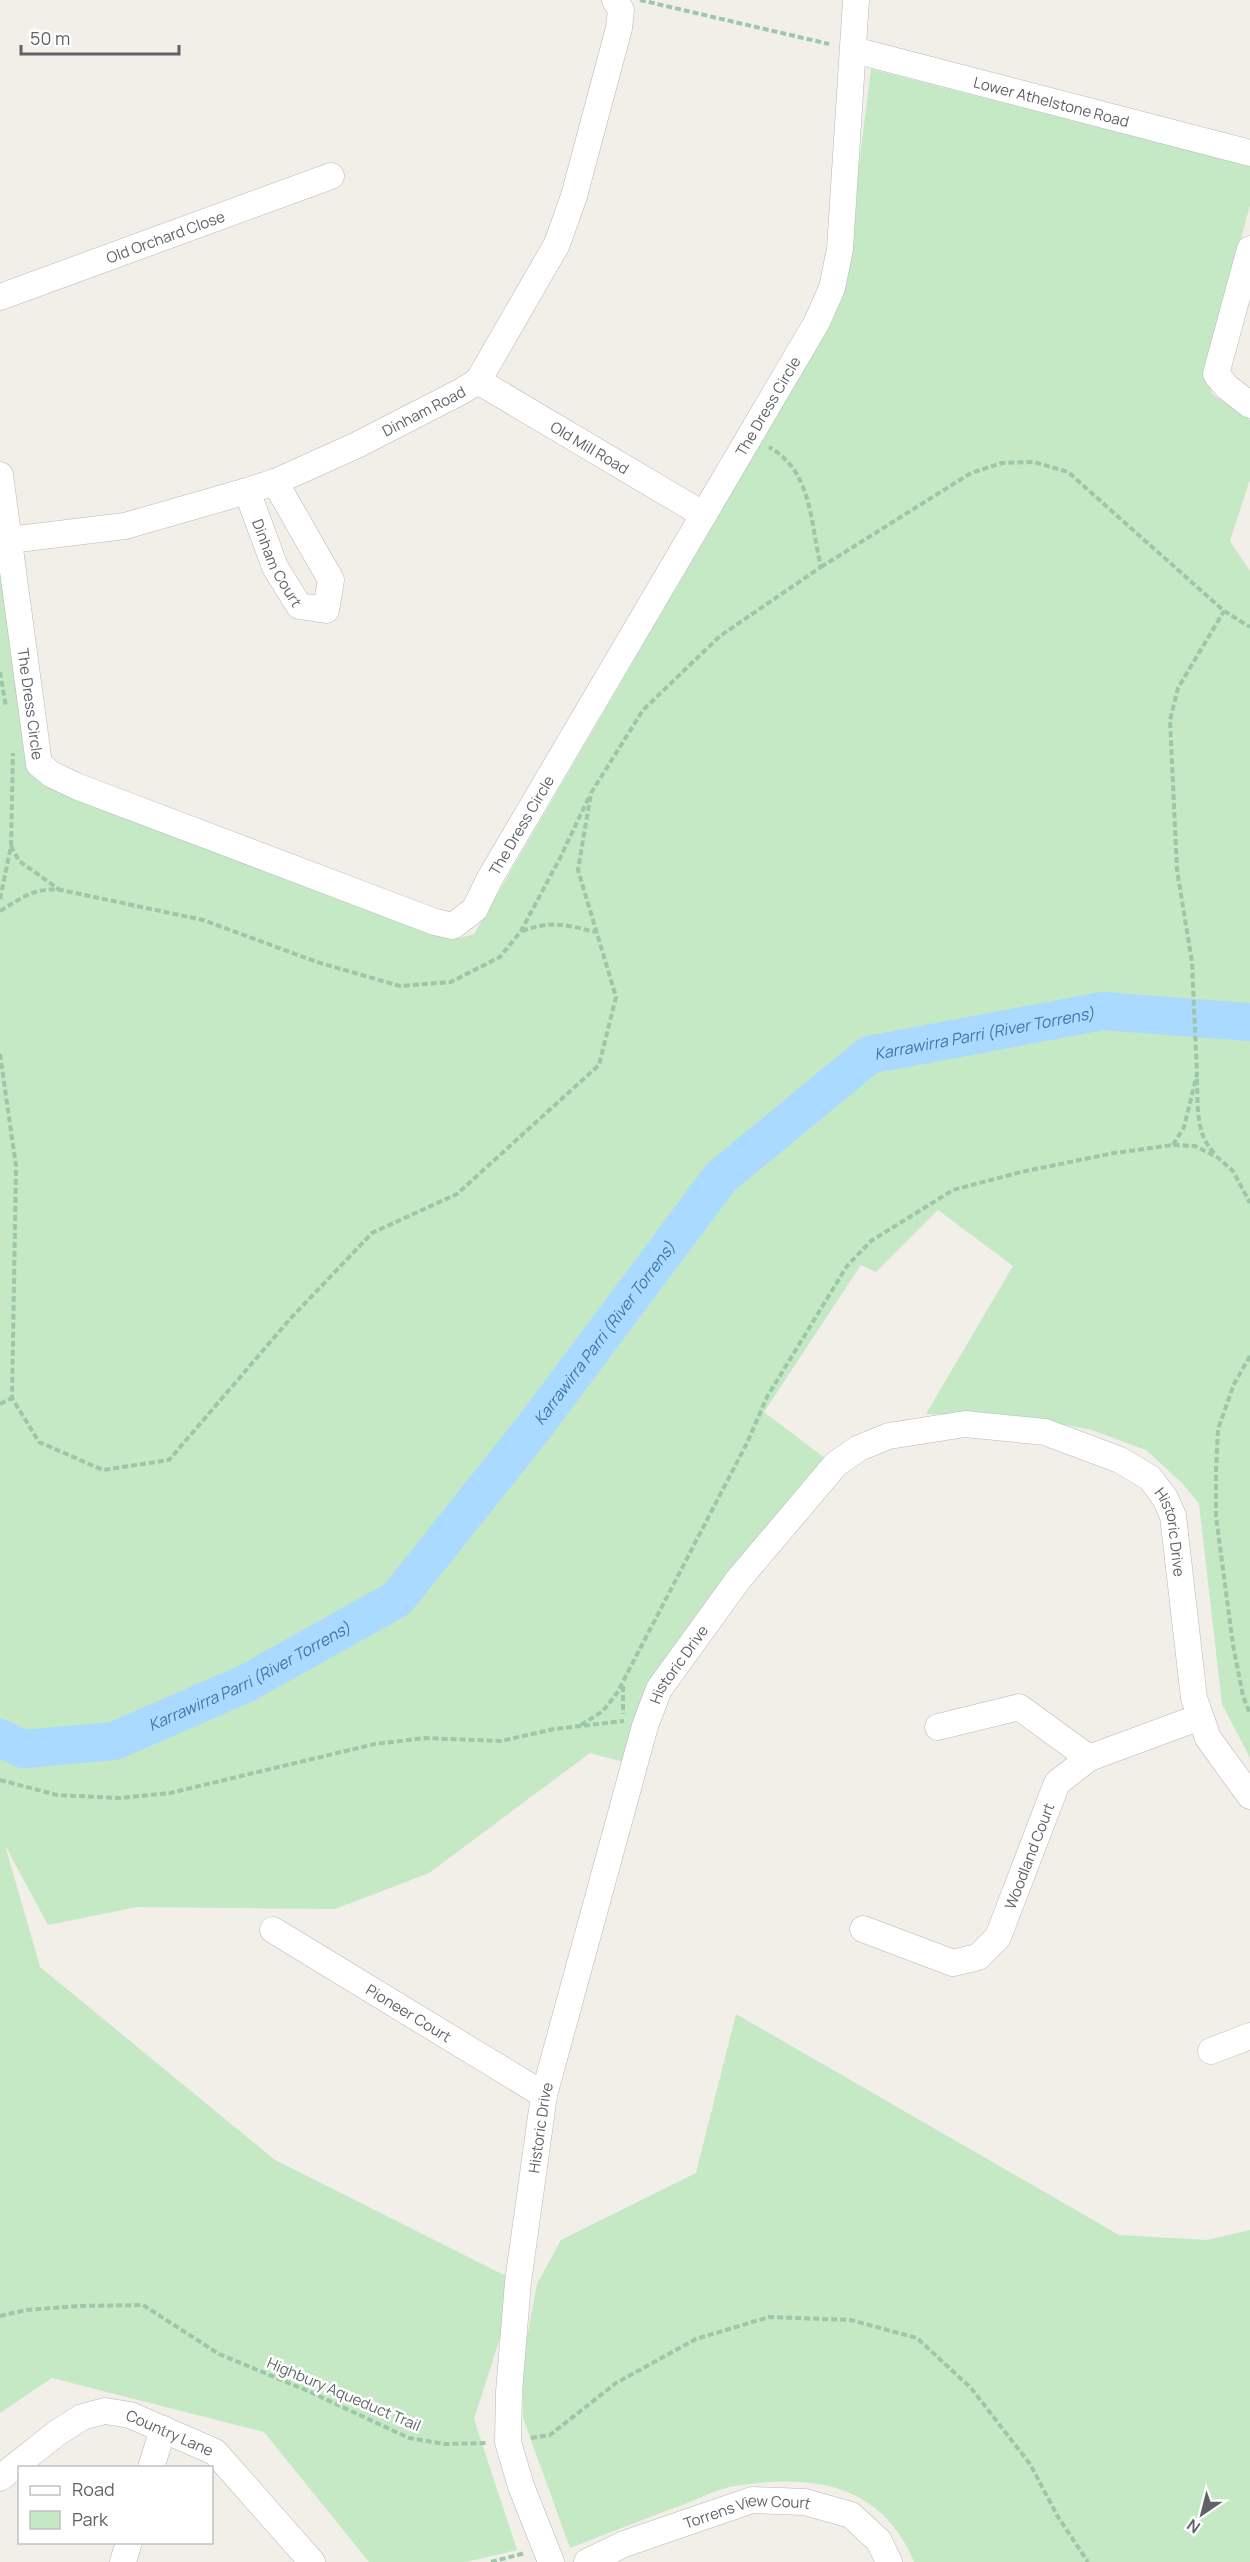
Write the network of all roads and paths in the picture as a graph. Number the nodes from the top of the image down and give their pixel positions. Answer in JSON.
{"nodes":[{"id":1,"x":615,"y":0,"type":"edge"},
{"id":2,"x":639,"y":0,"type":"edge"},
{"id":3,"x":856,"y":0,"type":"edge"},
{"id":4,"x":841,"y":47,"type":"junction"},
{"id":5,"x":1250,"y":153,"type":"edge"},
{"id":6,"x":331,"y":176,"type":"dead end"},
{"id":7,"x":1250,"y":249,"type":"edge"},
{"id":8,"x":0,"y":297,"type":"edge"},
{"id":9,"x":478,"y":381,"type":"junction"},
{"id":10,"x":1250,"y":405,"type":"edge"},
{"id":11,"x":750,"y":436,"type":"junction"},
{"id":12,"x":0,"y":475,"type":"edge"},
{"id":13,"x":275,"y":482,"type":"junction"},
{"id":14,"x":247,"y":491,"type":"junction"},
{"id":15,"x":704,"y":515,"type":"junction"},
{"id":16,"x":9,"y":540,"type":"junction"},
{"id":17,"x":821,"y":567,"type":"junction"},
{"id":18,"x":1224,"y":611,"type":"junction"},
{"id":19,"x":1250,"y":627,"type":"edge"},
{"id":20,"x":0,"y":672,"type":"edge"},
{"id":21,"x":7,"y":716,"type":"dead end"},
{"id":22,"x":13,"y":748,"type":"dead end"},
{"id":23,"x":591,"y":793,"type":"junction"},
{"id":24,"x":11,"y":846,"type":"junction"},
{"id":25,"x":61,"y":890,"type":"junction"},
{"id":26,"x":0,"y":898,"type":"edge"},
{"id":27,"x":0,"y":910,"type":"edge"},
{"id":28,"x":521,"y":931,"type":"junction"},
{"id":29,"x":596,"y":932,"type":"junction"},
{"id":30,"x":0,"y":1054,"type":"edge"},
{"id":31,"x":1197,"y":1074,"type":"junction"},
{"id":32,"x":1173,"y":1145,"type":"junction"},
{"id":33,"x":1217,"y":1157,"type":"junction"},
{"id":34,"x":1250,"y":1203,"type":"edge"},
{"id":35,"x":1250,"y":1356,"type":"edge"},
{"id":36,"x":12,"y":1398,"type":"junction"},
{"id":37,"x":0,"y":1404,"type":"edge"},
{"id":38,"x":622,"y":1683,"type":"junction"},
{"id":39,"x":1250,"y":1714,"type":"edge"},
{"id":40,"x":1200,"y":1718,"type":"junction"},
{"id":41,"x":634,"y":1724,"type":"junction"},
{"id":42,"x":580,"y":1725,"type":"junction"},
{"id":43,"x":938,"y":1728,"type":"dead end"},
{"id":44,"x":1089,"y":1758,"type":"junction"},
{"id":45,"x":0,"y":1780,"type":"edge"},
{"id":46,"x":1250,"y":1796,"type":"edge"},
{"id":47,"x":863,"y":1929,"type":"dead end"},
{"id":48,"x":273,"y":1930,"type":"dead end"},
{"id":49,"x":1250,"y":2036,"type":"edge"},
{"id":50,"x":1211,"y":2051,"type":"dead end"},
{"id":51,"x":544,"y":2095,"type":"junction"},
{"id":52,"x":0,"y":2316,"type":"edge"},
{"id":53,"x":163,"y":2429,"type":"junction"},
{"id":54,"x":508,"y":2442,"type":"junction"},
{"id":55,"x":152,"y":2466,"type":"edge"},
{"id":56,"x":0,"y":2478,"type":"edge"},
{"id":57,"x":128,"y":2544,"type":"edge"},
{"id":58,"x":540,"y":2557,"type":"edge"},
{"id":59,"x":123,"y":2562,"type":"edge"},
{"id":60,"x":312,"y":2562,"type":"edge"},
{"id":61,"x":491,"y":2562,"type":"edge"},
{"id":62,"x":587,"y":2562,"type":"edge"},
{"id":63,"x":889,"y":2562,"type":"edge"},
{"id":64,"x":1088,"y":2562,"type":"edge"}],
"edges":[{"from":1,"to":9,"type":"street","name":"Dinham Road"},
{"from":2,"to":4,"type":"path"},
{"from":3,"to":4,"type":"street","name":"The Dress Circle"},
{"from":4,"to":5,"type":"street","name":"Lower Athelstone Road"},
{"from":4,"to":11,"type":"street","name":"The Dress Circle"},
{"from":6,"to":8,"type":"street","name":"Old Orchard Close"},
{"from":7,"to":10,"type":"street"},
{"from":9,"to":13,"type":"street","name":"Dinham Road"},
{"from":9,"to":15,"type":"street","name":"Old Mill Road"},
{"from":11,"to":15,"type":"street","name":"The Dress Circle"},
{"from":11,"to":17,"type":"path"},
{"from":12,"to":16,"type":"street","name":"The Dress Circle"},
{"from":13,"to":14,"type":"street","name":"Dinham Road"},
{"from":13,"to":14,"type":"street","name":"Dinham Court"},
{"from":14,"to":16,"type":"street","name":"Dinham Road"},
{"from":15,"to":16,"type":"street","name":"The Dress Circle"},
{"from":17,"to":18,"type":"path"},
{"from":17,"to":23,"type":"path"},
{"from":18,"to":19,"type":"path"},
{"from":18,"to":31,"type":"path"},
{"from":20,"to":21,"type":"path"},
{"from":22,"to":24,"type":"path"},
{"from":23,"to":28,"type":"path"},
{"from":23,"to":29,"type":"path"},
{"from":24,"to":25,"type":"path"},
{"from":24,"to":26,"type":"path"},
{"from":25,"to":27,"type":"path"},
{"from":25,"to":28,"type":"path"},
{"from":28,"to":29,"type":"path"},
{"from":29,"to":36,"type":"path"},
{"from":30,"to":36,"type":"path"},
{"from":31,"to":32,"type":"path"},
{"from":31,"to":33,"type":"path"},
{"from":32,"to":33,"type":"path"},
{"from":32,"to":38,"type":"path"},
{"from":33,"to":34,"type":"path"},
{"from":35,"to":39,"type":"path"},
{"from":36,"to":37,"type":"path"},
{"from":38,"to":41,"type":"path"},
{"from":38,"to":42,"type":"path"},
{"from":40,"to":41,"type":"street","name":"Historic Drive"},
{"from":40,"to":44,"type":"street","name":"Woodland Court"},
{"from":40,"to":46,"type":"street","name":"Historic Drive"},
{"from":41,"to":42,"type":"path"},
{"from":41,"to":51,"type":"street","name":"Historic Drive"},
{"from":42,"to":45,"type":"path"},
{"from":43,"to":44,"type":"street"},
{"from":44,"to":47,"type":"street","name":"Woodland Court"},
{"from":48,"to":51,"type":"street","name":"Pioneer Court"},
{"from":49,"to":50,"type":"street"},
{"from":51,"to":54,"type":"street","name":"Historic Drive"},
{"from":52,"to":54,"type":"path","name":"Highbury Aqueduct Trail"},
{"from":53,"to":55,"type":"street"},
{"from":53,"to":56,"type":"street","name":"Country Lane"},
{"from":53,"to":60,"type":"street","name":"Country Lane"},
{"from":54,"to":58,"type":"street","name":"Historic Drive"},
{"from":54,"to":64,"type":"path","name":"Highbury Aqueduct Trail"},
{"from":57,"to":59,"type":"street"},
{"from":58,"to":61,"type":"path"},
{"from":62,"to":63,"type":"street","name":"Torrens View Court"}]}
